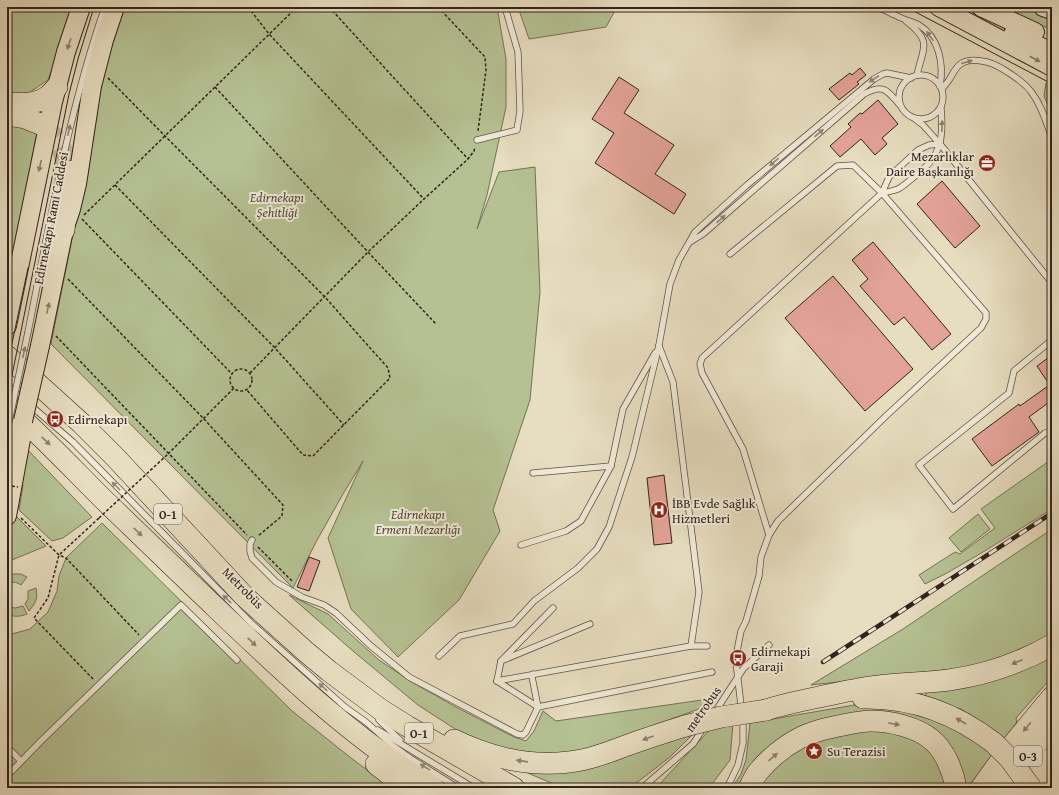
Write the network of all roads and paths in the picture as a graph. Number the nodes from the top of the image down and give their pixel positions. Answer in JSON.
{"nodes":[{"id":1,"x":81,"y":7,"type":"edge"},
{"id":2,"x":105,"y":7,"type":"edge"},
{"id":3,"x":115,"y":7,"type":"edge"},
{"id":4,"x":248,"y":7,"type":"edge"},
{"id":5,"x":298,"y":7,"type":"edge"},
{"id":6,"x":329,"y":7,"type":"edge"},
{"id":7,"x":438,"y":7,"type":"edge"},
{"id":8,"x":505,"y":7,"type":"edge"},
{"id":9,"x":878,"y":7,"type":"edge"},
{"id":10,"x":939,"y":7,"type":"edge"},
{"id":11,"x":954,"y":7,"type":"edge"},
{"id":12,"x":981,"y":7,"type":"edge"},
{"id":13,"x":1043,"y":7,"type":"edge"},
{"id":14,"x":1052,"y":10,"type":"edge"},
{"id":15,"x":901,"y":18,"type":"junction"},
{"id":16,"x":269,"y":34,"type":"junction"},
{"id":17,"x":1052,"y":40,"type":"edge"},
{"id":18,"x":1052,"y":52,"type":"edge"},
{"id":19,"x":1052,"y":67,"type":"edge"},
{"id":20,"x":106,"y":75,"type":"dead end"},
{"id":21,"x":918,"y":75,"type":"junction"},
{"id":22,"x":911,"y":78,"type":"junction"},
{"id":23,"x":57,"y":87,"type":"junction"},
{"id":24,"x":215,"y":87,"type":"junction"},
{"id":25,"x":941,"y":88,"type":"junction"},
{"id":26,"x":7,"y":103,"type":"edge"},
{"id":27,"x":900,"y":104,"type":"junction"},
{"id":28,"x":941,"y":108,"type":"junction"},
{"id":29,"x":7,"y":115,"type":"edge"},
{"id":30,"x":915,"y":119,"type":"junction"},
{"id":31,"x":40,"y":124,"type":"tunnel mouth"},
{"id":32,"x":164,"y":136,"type":"junction"},
{"id":33,"x":1052,"y":138,"type":"edge"},
{"id":34,"x":477,"y":140,"type":"junction"},
{"id":35,"x":940,"y":144,"type":"junction"},
{"id":36,"x":468,"y":159,"type":"junction"},
{"id":37,"x":69,"y":171,"type":"tunnel mouth"},
{"id":38,"x":115,"y":185,"type":"junction"},
{"id":39,"x":882,"y":193,"type":"junction"},
{"id":40,"x":424,"y":199,"type":"junction"},
{"id":41,"x":64,"y":230,"type":"junction"},
{"id":42,"x":690,"y":242,"type":"junction"},
{"id":43,"x":368,"y":252,"type":"junction"},
{"id":44,"x":730,"y":254,"type":"dead end"},
{"id":45,"x":66,"y":278,"type":"dead end"},
{"id":46,"x":1052,"y":283,"type":"edge"},
{"id":47,"x":324,"y":296,"type":"junction"},
{"id":48,"x":436,"y":324,"type":"dead end"},
{"id":49,"x":7,"y":326,"type":"edge"},
{"id":50,"x":55,"y":335,"type":"dead end"},
{"id":51,"x":1052,"y":340,"type":"edge"},
{"id":52,"x":659,"y":345,"type":"junction"},
{"id":53,"x":275,"y":348,"type":"junction"},
{"id":54,"x":10,"y":363,"type":"edge"},
{"id":55,"x":250,"y":373,"type":"junction"},
{"id":56,"x":232,"y":374,"type":"junction"},
{"id":57,"x":7,"y":385,"type":"edge"},
{"id":58,"x":234,"y":388,"type":"junction"},
{"id":59,"x":34,"y":389,"type":"dead end"},
{"id":60,"x":246,"y":389,"type":"junction"},
{"id":61,"x":7,"y":405,"type":"edge"},
{"id":62,"x":203,"y":418,"type":"junction"},
{"id":63,"x":344,"y":425,"type":"junction"},
{"id":64,"x":1052,"y":431,"type":"edge"},
{"id":65,"x":14,"y":434,"type":"edge"},
{"id":66,"x":168,"y":454,"type":"junction"},
{"id":67,"x":611,"y":466,"type":"junction"},
{"id":68,"x":533,"y":473,"type":"dead end"},
{"id":69,"x":7,"y":485,"type":"edge"},
{"id":70,"x":18,"y":487,"type":"dead end"},
{"id":71,"x":14,"y":517,"type":"edge"},
{"id":72,"x":769,"y":535,"type":"junction"},
{"id":73,"x":252,"y":540,"type":"junction"},
{"id":74,"x":521,"y":545,"type":"dead end"},
{"id":75,"x":59,"y":555,"type":"junction"},
{"id":76,"x":292,"y":581,"type":"dead end"},
{"id":77,"x":553,"y":608,"type":"dead end"},
{"id":78,"x":590,"y":624,"type":"dead end"},
{"id":79,"x":145,"y":640,"type":"junction"},
{"id":80,"x":769,"y":645,"type":"dead end"},
{"id":81,"x":1052,"y":645,"type":"edge"},
{"id":82,"x":691,"y":646,"type":"junction"},
{"id":83,"x":707,"y":646,"type":"dead end"},
{"id":84,"x":439,"y":656,"type":"dead end"},
{"id":85,"x":237,"y":660,"type":"dead end"},
{"id":86,"x":500,"y":661,"type":"junction"},
{"id":87,"x":329,"y":671,"type":"junction"},
{"id":88,"x":712,"y":672,"type":"dead end"},
{"id":89,"x":533,"y":674,"type":"junction"},
{"id":90,"x":738,"y":677,"type":"junction"},
{"id":91,"x":293,"y":680,"type":"junction"},
{"id":92,"x":497,"y":681,"type":"junction"},
{"id":93,"x":99,"y":685,"type":"junction"},
{"id":94,"x":1052,"y":697,"type":"edge"},
{"id":95,"x":538,"y":707,"type":"junction"},
{"id":96,"x":766,"y":710,"type":"junction"},
{"id":97,"x":366,"y":722,"type":"junction"},
{"id":98,"x":1052,"y":723,"type":"edge"},
{"id":99,"x":394,"y":727,"type":"dead end"},
{"id":100,"x":406,"y":746,"type":"junction"},
{"id":101,"x":7,"y":747,"type":"edge"},
{"id":102,"x":365,"y":755,"type":"junction"},
{"id":103,"x":1052,"y":758,"type":"edge"},
{"id":104,"x":21,"y":762,"type":"junction"},
{"id":105,"x":7,"y":776,"type":"edge"},
{"id":106,"x":406,"y":788,"type":"edge"},
{"id":107,"x":416,"y":788,"type":"edge"},
{"id":108,"x":434,"y":788,"type":"edge"},
{"id":109,"x":458,"y":788,"type":"edge"},
{"id":110,"x":474,"y":788,"type":"edge"},
{"id":111,"x":514,"y":788,"type":"edge"},
{"id":112,"x":642,"y":788,"type":"edge"},
{"id":113,"x":727,"y":788,"type":"edge"},
{"id":114,"x":749,"y":788,"type":"edge"},
{"id":115,"x":956,"y":788,"type":"edge"},
{"id":116,"x":980,"y":788,"type":"edge"},
{"id":117,"x":1004,"y":788,"type":"edge"},
{"id":118,"x":1030,"y":788,"type":"edge"}],
"edges":[{"from":1,"to":23,"type":"main road","name":"Edirnekapı Rami Caddesi","one_way":true},
{"from":65,"to":2,"type":"lane","name":"Edirnekapı Rami Caddesi","one_way":true,"bridge":true},
{"from":3,"to":41,"type":"main road"},
{"from":4,"to":16,"type":"path"},
{"from":5,"to":16,"type":"path"},
{"from":6,"to":36,"type":"path"},
{"from":7,"to":34,"type":"path"},
{"from":8,"to":34,"type":"lane"},
{"from":9,"to":15,"type":"lane"},
{"from":10,"to":19,"type":"main road","one_way":true},
{"from":11,"to":18,"type":"main road"},
{"from":12,"to":17,"type":"main road"},
{"from":13,"to":14,"type":"main road"},
{"from":15,"to":21,"type":"lane"},
{"from":25,"to":15,"type":"lane","one_way":true},
{"from":16,"to":24,"type":"path"},
{"from":16,"to":40,"type":"path"},
{"from":20,"to":32,"type":"path"},
{"from":21,"to":22,"type":"lane"},
{"from":21,"to":25,"type":"lane"},
{"from":22,"to":27,"type":"lane"},
{"from":22,"to":42,"type":"lane","one_way":true},
{"from":23,"to":26,"type":"highway"},
{"from":23,"to":49,"type":"main road","name":"Edirnekapı Rami Caddesi","one_way":true},
{"from":24,"to":32,"type":"path"},
{"from":24,"to":43,"type":"path"},
{"from":25,"to":28,"type":"lane"},
{"from":25,"to":33,"type":"lane","one_way":true},
{"from":27,"to":30,"type":"lane"},
{"from":42,"to":27,"type":"lane","one_way":true},
{"from":28,"to":30,"type":"lane"},
{"from":35,"to":28,"type":"lane","one_way":true},
{"from":29,"to":31,"type":"highway"},
{"from":30,"to":35,"type":"lane"},
{"from":32,"to":38,"type":"path"},
{"from":32,"to":47,"type":"path"},
{"from":34,"to":36,"type":"path"},
{"from":35,"to":39,"type":"lane"},
{"from":35,"to":39,"type":"lane"},
{"from":35,"to":46,"type":"lane"},
{"from":36,"to":40,"type":"path"},
{"from":37,"to":41,"type":"highway"},
{"from":38,"to":53,"type":"path"},
{"from":38,"to":56,"type":"path"},
{"from":39,"to":44,"type":"lane"},
{"from":39,"to":72,"type":"lane"},
{"from":39,"to":72,"type":"lane"},
{"from":40,"to":43,"type":"path"},
{"from":65,"to":41,"type":"main road","one_way":true,"bridge":true},
{"from":42,"to":52,"type":"lane"},
{"from":43,"to":47,"type":"path"},
{"from":43,"to":48,"type":"path"},
{"from":45,"to":62,"type":"path"},
{"from":47,"to":53,"type":"path"},
{"from":47,"to":63,"type":"path"},
{"from":50,"to":66,"type":"path"},
{"from":51,"to":64,"type":"lane"},
{"from":52,"to":67,"type":"lane"},
{"from":52,"to":82,"type":"lane"},
{"from":52,"to":84,"type":"lane"},
{"from":53,"to":55,"type":"path"},
{"from":53,"to":63,"type":"path"},
{"from":54,"to":59,"type":"lane"},
{"from":54,"to":87,"type":"highway","number":"O-1"},
{"from":55,"to":56,"type":"path"},
{"from":55,"to":60,"type":"path"},
{"from":56,"to":58,"type":"path"},
{"from":97,"to":57,"type":"lane","name":"Metrobüs","one_way":true},
{"from":58,"to":60,"type":"path"},
{"from":58,"to":62,"type":"path"},
{"from":60,"to":63,"type":"path"},
{"from":61,"to":91,"type":"highway","number":"O-1","one_way":true},
{"from":62,"to":66,"type":"path"},
{"from":62,"to":73,"type":"path"},
{"from":65,"to":71,"type":"main road"},
{"from":66,"to":73,"type":"path"},
{"from":66,"to":75,"type":"path","bridge":true},
{"from":67,"to":68,"type":"lane"},
{"from":67,"to":74,"type":"lane"},
{"from":69,"to":70,"type":"path","bridge":true},
{"from":71,"to":75,"type":"path"},
{"from":72,"to":90,"type":"lane"},
{"from":73,"to":76,"type":"path"},
{"from":73,"to":95,"type":"lane"},
{"from":75,"to":79,"type":"path"},
{"from":75,"to":93,"type":"path"},
{"from":77,"to":86,"type":"lane"},
{"from":78,"to":86,"type":"lane"},
{"from":79,"to":85,"type":"lane"},
{"from":79,"to":93,"type":"lane"},
{"from":80,"to":90,"type":"lane","name":"metrobus"},
{"from":81,"to":96,"type":"highway","one_way":true},
{"from":82,"to":83,"type":"lane"},
{"from":82,"to":89,"type":"lane"},
{"from":86,"to":92,"type":"lane"},
{"from":96,"to":87,"type":"highway","one_way":true,"bridge":true},
{"from":87,"to":111,"type":"highway","number":"O-1"},
{"from":88,"to":95,"type":"lane"},
{"from":89,"to":92,"type":"lane"},
{"from":89,"to":95,"type":"lane"},
{"from":90,"to":112,"type":"lane","name":"metrobus"},
{"from":90,"to":113,"type":"lane"},
{"from":91,"to":102,"type":"highway"},
{"from":91,"to":108,"type":"highway","number":"O-1"},
{"from":92,"to":95,"type":"lane"},
{"from":93,"to":104,"type":"lane"},
{"from":94,"to":116,"type":"highway","one_way":true},
{"from":118,"to":96,"type":"highway","one_way":true,"bridge":true},
{"from":97,"to":100,"type":"lane"},
{"from":109,"to":97,"type":"lane","name":"Metrobüs","one_way":true},
{"from":98,"to":117,"type":"highway","number":"O-3"},
{"from":99,"to":100,"type":"lane"},
{"from":100,"to":110,"type":"lane"},
{"from":101,"to":104,"type":"lane"},
{"from":102,"to":106,"type":"highway"},
{"from":102,"to":107,"type":"highway"},
{"from":103,"to":118,"type":"highway","number":"O-3"},
{"from":104,"to":105,"type":"lane"},
{"from":114,"to":115,"type":"highway","one_way":true}]}
